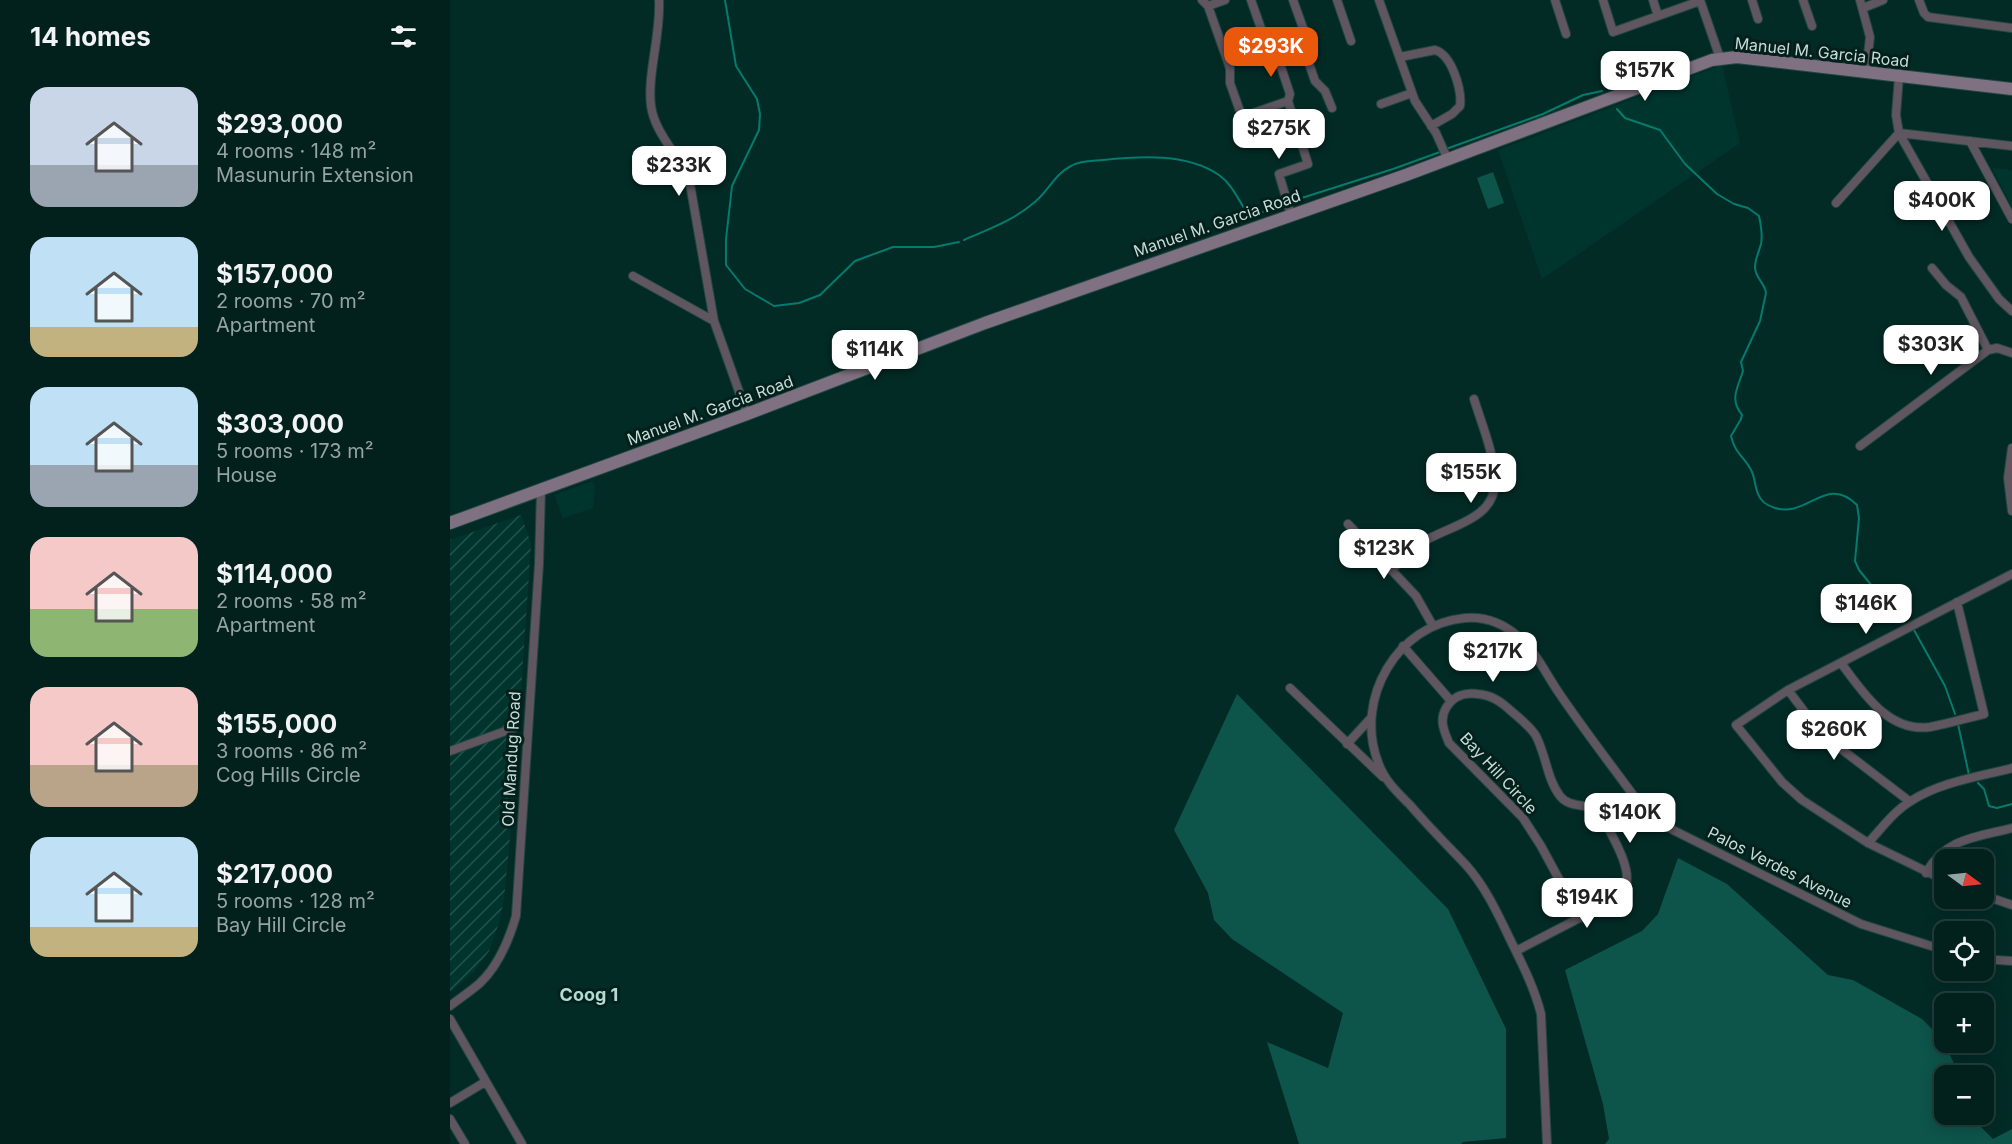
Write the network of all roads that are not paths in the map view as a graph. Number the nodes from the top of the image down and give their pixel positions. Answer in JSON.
{"nodes":[{"id":1,"x":659,"y":0,"type":"edge"},
{"id":2,"x":1225,"y":0,"type":"edge"},
{"id":3,"x":1251,"y":0,"type":"edge"},
{"id":4,"x":1293,"y":0,"type":"edge"},
{"id":5,"x":1337,"y":0,"type":"edge"},
{"id":6,"x":1380,"y":0,"type":"edge"},
{"id":7,"x":1555,"y":0,"type":"edge"},
{"id":8,"x":1603,"y":0,"type":"edge"},
{"id":9,"x":1653,"y":0,"type":"edge"},
{"id":10,"x":1700,"y":0,"type":"edge"},
{"id":11,"x":1752,"y":0,"type":"edge"},
{"id":12,"x":1803,"y":0,"type":"edge"},
{"id":13,"x":1883,"y":0,"type":"edge"},
{"id":14,"x":1919,"y":0,"type":"edge"},
{"id":15,"x":1205,"y":3,"type":"edge"},
{"id":16,"x":1862,"y":4,"type":"edge"},
{"id":17,"x":1658,"y":16,"type":"junction"},
{"id":18,"x":1758,"y":19,"type":"dead end"},
{"id":19,"x":1812,"y":26,"type":"dead end"},
{"id":20,"x":2012,"y":28,"type":"edge"},
{"id":21,"x":1566,"y":34,"type":"dead end"},
{"id":22,"x":1351,"y":41,"type":"dead end"},
{"id":23,"x":1304,"y":49,"type":"junction"},
{"id":24,"x":1400,"y":57,"type":"junction"},
{"id":25,"x":1278,"y":58,"type":"junction"},
{"id":26,"x":1720,"y":58,"type":"junction"},
{"id":27,"x":1866,"y":73,"type":"junction"},
{"id":28,"x":1899,"y":76,"type":"junction"},
{"id":29,"x":2012,"y":89,"type":"edge"},
{"id":30,"x":1412,"y":93,"type":"junction"},
{"id":31,"x":1287,"y":101,"type":"junction"},
{"id":32,"x":1381,"y":104,"type":"dead end"},
{"id":33,"x":1332,"y":108,"type":"dead end"},
{"id":34,"x":1431,"y":126,"type":"junction"},
{"id":35,"x":1899,"y":133,"type":"junction"},
{"id":36,"x":1970,"y":141,"type":"junction"},
{"id":37,"x":2012,"y":146,"type":"edge"},
{"id":38,"x":1448,"y":159,"type":"junction"},
{"id":39,"x":1836,"y":203,"type":"dead end"},
{"id":40,"x":1291,"y":215,"type":"junction"},
{"id":41,"x":2012,"y":219,"type":"edge"},
{"id":42,"x":1932,"y":268,"type":"dead end"},
{"id":43,"x":633,"y":276,"type":"dead end"},
{"id":44,"x":2012,"y":311,"type":"edge"},
{"id":45,"x":714,"y":321,"type":"junction"},
{"id":46,"x":1988,"y":350,"type":"junction"},
{"id":47,"x":2012,"y":353,"type":"edge"},
{"id":48,"x":1474,"y":399,"type":"dead end"},
{"id":49,"x":747,"y":414,"type":"junction"},
{"id":50,"x":1860,"y":446,"type":"dead end"},
{"id":51,"x":2012,"y":448,"type":"edge"},
{"id":52,"x":541,"y":490,"type":"junction"},
{"id":53,"x":2012,"y":511,"type":"edge"},
{"id":54,"x":450,"y":523,"type":"edge"},
{"id":55,"x":1348,"y":524,"type":"dead end"},
{"id":56,"x":1392,"y":570,"type":"junction"},
{"id":57,"x":2012,"y":574,"type":"edge"},
{"id":58,"x":1957,"y":602,"type":"junction"},
{"id":59,"x":1433,"y":626,"type":"junction"},
{"id":60,"x":1403,"y":646,"type":"junction"},
{"id":61,"x":1841,"y":663,"type":"junction"},
{"id":62,"x":1290,"y":688,"type":"dead end"},
{"id":63,"x":1788,"y":690,"type":"junction"},
{"id":64,"x":1451,"y":701,"type":"junction"},
{"id":65,"x":1370,"y":718,"type":"junction"},
{"id":66,"x":514,"y":728,"type":"dead end"},
{"id":67,"x":1347,"y":744,"type":"junction"},
{"id":68,"x":450,"y":751,"type":"edge"},
{"id":69,"x":2012,"y":768,"type":"edge"},
{"id":70,"x":1387,"y":780,"type":"junction"},
{"id":71,"x":1910,"y":801,"type":"junction"},
{"id":72,"x":2012,"y":828,"type":"edge"},
{"id":73,"x":1868,"y":843,"type":"junction"},
{"id":74,"x":1926,"y":873,"type":"junction"},
{"id":75,"x":1934,"y":876,"type":"edge"},
{"id":76,"x":1994,"y":899,"type":"edge"},
{"id":77,"x":2012,"y":905,"type":"edge"},
{"id":78,"x":1580,"y":918,"type":"junction"},
{"id":79,"x":1934,"y":947,"type":"edge"},
{"id":80,"x":1516,"y":951,"type":"junction"},
{"id":81,"x":1994,"y":960,"type":"edge"},
{"id":82,"x":2012,"y":961,"type":"edge"},
{"id":83,"x":450,"y":1006,"type":"edge"},
{"id":84,"x":450,"y":1019,"type":"edge"},
{"id":85,"x":485,"y":1082,"type":"junction"},
{"id":86,"x":450,"y":1103,"type":"edge"},
{"id":87,"x":450,"y":1119,"type":"edge"},
{"id":88,"x":465,"y":1144,"type":"edge"},
{"id":89,"x":522,"y":1144,"type":"edge"},
{"id":90,"x":1547,"y":1144,"type":"edge"}],
"edges":[{"from":1,"to":45,"type":"street"},
{"from":2,"to":15,"type":"street"},
{"from":3,"to":25,"type":"street"},
{"from":4,"to":23,"type":"street"},
{"from":5,"to":22,"type":"street"},
{"from":6,"to":24,"type":"street"},
{"from":7,"to":21,"type":"street"},
{"from":8,"to":17,"type":"street"},
{"from":9,"to":17,"type":"street"},
{"from":10,"to":17,"type":"street"},
{"from":10,"to":26,"type":"street"},
{"from":11,"to":18,"type":"street"},
{"from":12,"to":19,"type":"street"},
{"from":13,"to":16,"type":"street"},
{"from":14,"to":20,"type":"street"},
{"from":15,"to":31,"type":"street"},
{"from":16,"to":27,"type":"street"},
{"from":23,"to":25,"type":"street"},
{"from":23,"to":33,"type":"street"},
{"from":24,"to":30,"type":"street"},
{"from":24,"to":34,"type":"street"},
{"from":25,"to":31,"type":"street"},
{"from":26,"to":27,"type":"main road","name":"Manuel M. Garcia Road"},
{"from":26,"to":38,"type":"main road","name":"Manuel M. Garcia Road"},
{"from":27,"to":28,"type":"main road","name":"Manuel M. Garcia Road"},
{"from":28,"to":29,"type":"main road","name":"Manuel M. Garcia Road"},
{"from":28,"to":35,"type":"street"},
{"from":30,"to":32,"type":"street"},
{"from":30,"to":34,"type":"street"},
{"from":31,"to":40,"type":"street"},
{"from":34,"to":38,"type":"street"},
{"from":35,"to":36,"type":"street"},
{"from":35,"to":39,"type":"street"},
{"from":35,"to":44,"type":"street"},
{"from":36,"to":37,"type":"street"},
{"from":36,"to":41,"type":"street"},
{"from":38,"to":40,"type":"main road","name":"Manuel M. Garcia Road"},
{"from":40,"to":49,"type":"main road","name":"Manuel M. Garcia Road"},
{"from":42,"to":46,"type":"street"},
{"from":43,"to":45,"type":"street"},
{"from":45,"to":49,"type":"street"},
{"from":46,"to":47,"type":"street"},
{"from":46,"to":50,"type":"street"},
{"from":48,"to":56,"type":"street"},
{"from":49,"to":52,"type":"main road","name":"Manuel M. Garcia Road"},
{"from":51,"to":53,"type":"street"},
{"from":52,"to":54,"type":"main road","name":"Manuel M. Garcia Road"},
{"from":52,"to":83,"type":"street","name":"Old Mandug Road"},
{"from":55,"to":56,"type":"street"},
{"from":56,"to":59,"type":"street"},
{"from":57,"to":58,"type":"street"},
{"from":58,"to":61,"type":"street"},
{"from":58,"to":61,"type":"street"},
{"from":59,"to":60,"type":"street","name":"Palos Verdes Avenue"},
{"from":59,"to":79,"type":"street","name":"Palos Verdes Avenue"},
{"from":60,"to":64,"type":"street"},
{"from":60,"to":65,"type":"street","name":"Palos Verdes Avenue"},
{"from":61,"to":63,"type":"street"},
{"from":62,"to":67,"type":"street"},
{"from":63,"to":71,"type":"street"},
{"from":63,"to":73,"type":"street"},
{"from":64,"to":78,"type":"street","name":"Bay Hill Circle"},
{"from":64,"to":78,"type":"street","name":"Bay Hill Circle"},
{"from":65,"to":67,"type":"street"},
{"from":65,"to":70,"type":"street","name":"Palos Verdes Avenue"},
{"from":66,"to":68,"type":"street"},
{"from":67,"to":70,"type":"street"},
{"from":69,"to":71,"type":"street"},
{"from":70,"to":80,"type":"street","name":"Palos Verdes Avenue"},
{"from":71,"to":73,"type":"street"},
{"from":72,"to":74,"type":"street"},
{"from":73,"to":74,"type":"street"},
{"from":74,"to":75,"type":"street"},
{"from":76,"to":77,"type":"street"},
{"from":78,"to":80,"type":"street","name":"Bay Hill Circle"},
{"from":80,"to":90,"type":"street","name":"Palos Verdes Avenue"},
{"from":81,"to":82,"type":"street"},
{"from":84,"to":85,"type":"street"},
{"from":85,"to":86,"type":"street"},
{"from":85,"to":89,"type":"street"},
{"from":87,"to":88,"type":"street"}]}
